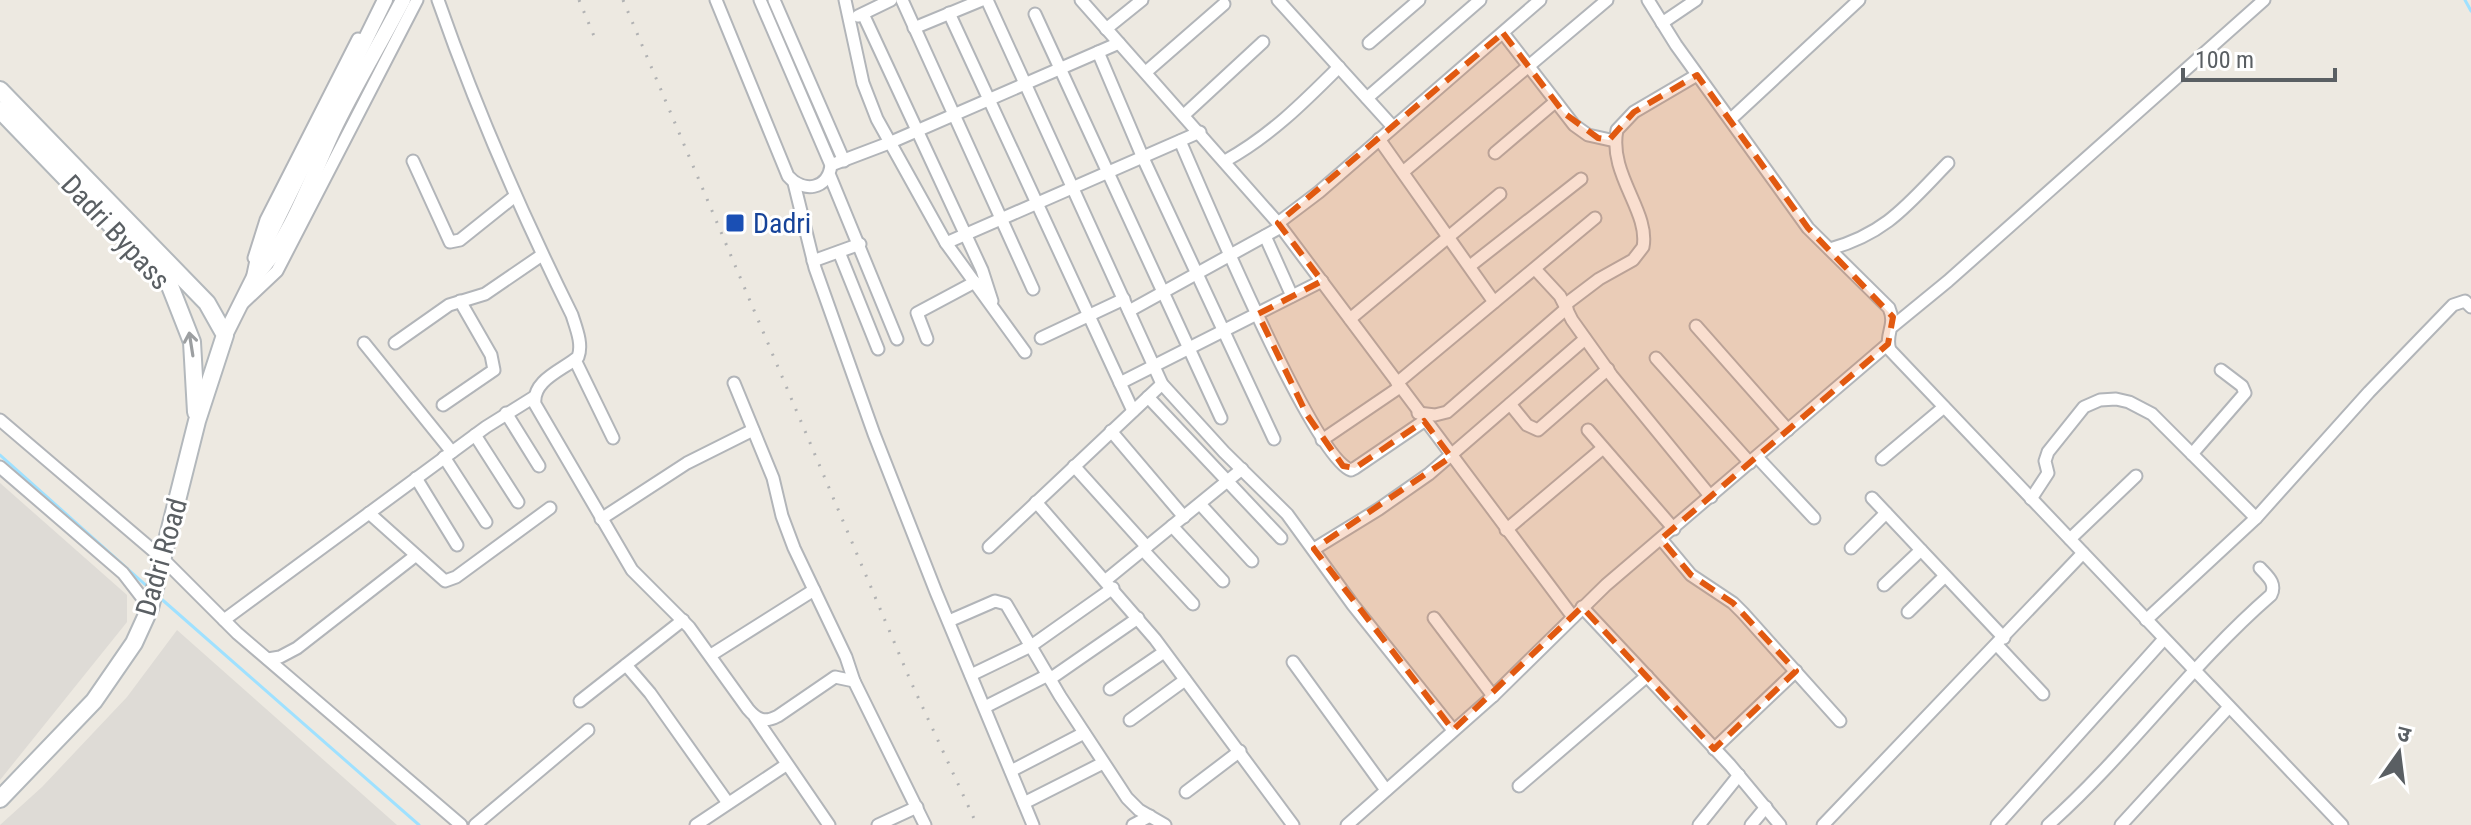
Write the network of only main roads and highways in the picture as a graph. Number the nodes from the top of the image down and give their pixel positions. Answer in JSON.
{"nodes":[{"id":1,"x":0,"y":90,"type":"edge"},
{"id":2,"x":0,"y":110,"type":"edge"},
{"id":3,"x":225,"y":335,"type":"joint"},
{"id":4,"x":197,"y":421,"type":"junction"},
{"id":5,"x":0,"y":799,"type":"edge"}],
"edges":[{"from":1,"to":3,"type":"main road","name":"Dadri Bypass"},
{"from":4,"to":2,"type":"main road","name":"Dadri Bypass","one_way":true},
{"from":3,"to":4,"type":"main road","name":"Dadri Road"},
{"from":4,"to":5,"type":"main road","name":"Dadri Road"}]}
